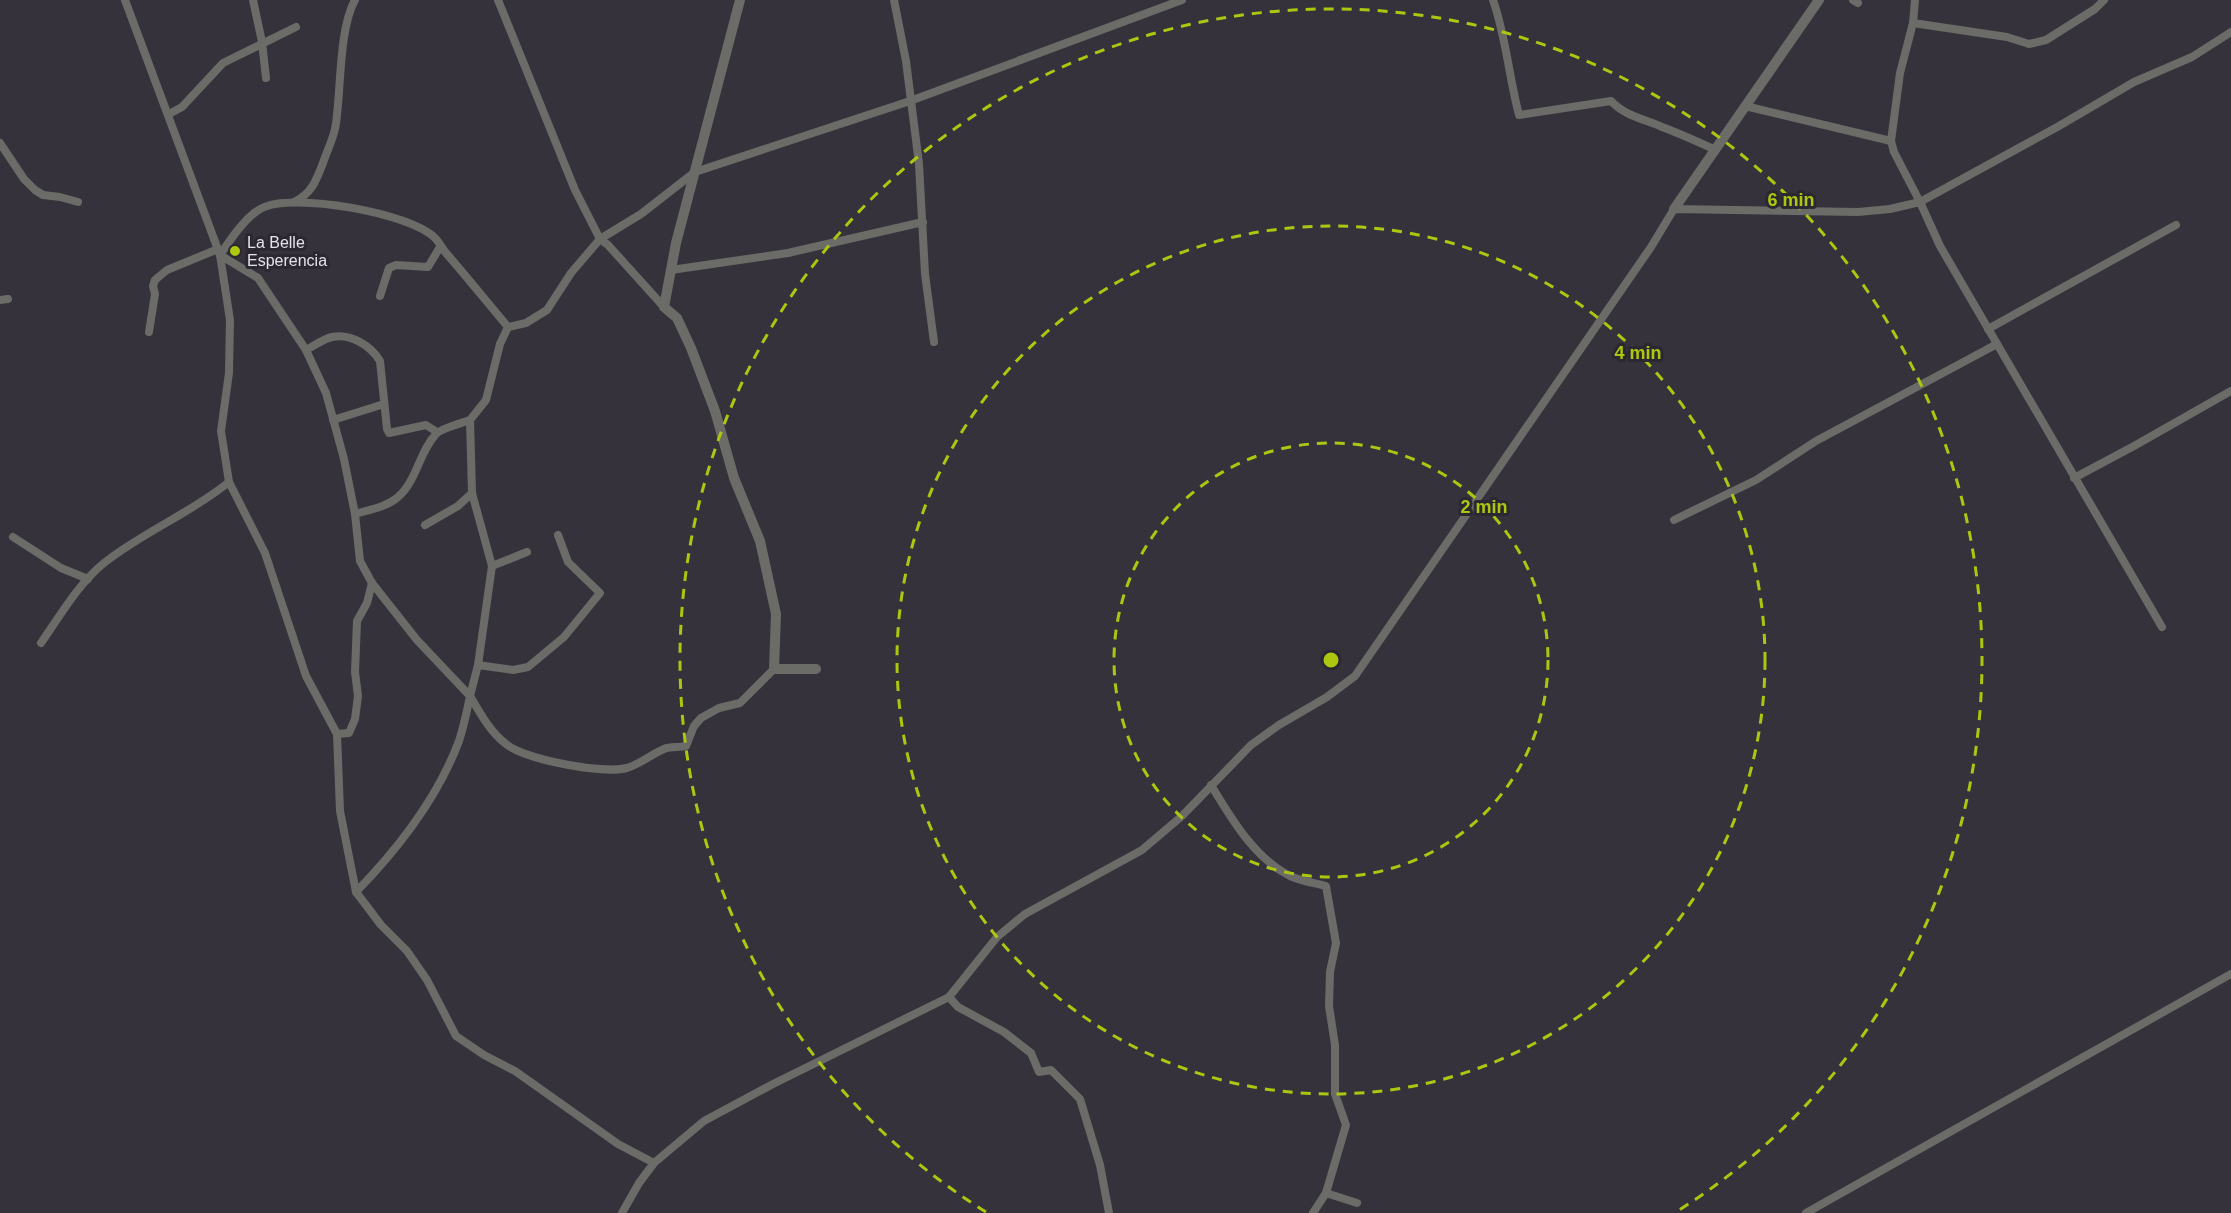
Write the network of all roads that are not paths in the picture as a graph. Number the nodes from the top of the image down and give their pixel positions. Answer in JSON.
{"nodes":[{"id":1,"x":125,"y":0,"type":"edge"},
{"id":2,"x":253,"y":0,"type":"edge"},
{"id":3,"x":355,"y":0,"type":"edge"},
{"id":4,"x":498,"y":0,"type":"edge"},
{"id":5,"x":740,"y":0,"type":"edge"},
{"id":6,"x":894,"y":0,"type":"edge"},
{"id":7,"x":1182,"y":0,"type":"edge"},
{"id":8,"x":1493,"y":0,"type":"edge"},
{"id":9,"x":1819,"y":0,"type":"edge"},
{"id":10,"x":1915,"y":0,"type":"edge"},
{"id":11,"x":2104,"y":0,"type":"edge"},
{"id":12,"x":1913,"y":23,"type":"junction"},
{"id":13,"x":296,"y":27,"type":"dead end"},
{"id":14,"x":2231,"y":32,"type":"edge"},
{"id":15,"x":262,"y":42,"type":"junction"},
{"id":16,"x":266,"y":78,"type":"dead end"},
{"id":17,"x":910,"y":101,"type":"junction"},
{"id":18,"x":1745,"y":106,"type":"junction"},
{"id":19,"x":169,"y":114,"type":"junction"},
{"id":20,"x":1891,"y":141,"type":"junction"},
{"id":21,"x":0,"y":143,"type":"edge"},
{"id":22,"x":1716,"y":150,"type":"junction"},
{"id":23,"x":695,"y":172,"type":"junction"},
{"id":24,"x":78,"y":202,"type":"dead end"},
{"id":25,"x":1920,"y":202,"type":"junction"},
{"id":26,"x":291,"y":203,"type":"junction"},
{"id":27,"x":1674,"y":209,"type":"junction"},
{"id":28,"x":923,"y":222,"type":"junction"},
{"id":29,"x":2176,"y":225,"type":"dead end"},
{"id":30,"x":600,"y":239,"type":"junction"},
{"id":31,"x":440,"y":247,"type":"junction"},
{"id":32,"x":219,"y":252,"type":"junction"},
{"id":33,"x":671,"y":270,"type":"junction"},
{"id":34,"x":380,"y":296,"type":"dead end"},
{"id":35,"x":664,"y":307,"type":"junction"},
{"id":36,"x":508,"y":327,"type":"junction"},
{"id":37,"x":1988,"y":329,"type":"junction"},
{"id":38,"x":149,"y":332,"type":"dead end"},
{"id":39,"x":934,"y":342,"type":"dead end"},
{"id":40,"x":1997,"y":344,"type":"junction"},
{"id":41,"x":306,"y":350,"type":"junction"},
{"id":42,"x":2231,"y":391,"type":"edge"},
{"id":43,"x":384,"y":404,"type":"junction"},
{"id":44,"x":333,"y":420,"type":"junction"},
{"id":45,"x":470,"y":420,"type":"junction"},
{"id":46,"x":437,"y":432,"type":"junction"},
{"id":47,"x":2074,"y":478,"type":"junction"},
{"id":48,"x":229,"y":482,"type":"junction"},
{"id":49,"x":472,"y":493,"type":"junction"},
{"id":50,"x":355,"y":514,"type":"junction"},
{"id":51,"x":1674,"y":520,"type":"dead end"},
{"id":52,"x":425,"y":525,"type":"dead end"},
{"id":53,"x":558,"y":535,"type":"dead end"},
{"id":54,"x":13,"y":537,"type":"dead end"},
{"id":55,"x":527,"y":552,"type":"dead end"},
{"id":56,"x":492,"y":566,"type":"junction"},
{"id":57,"x":88,"y":579,"type":"junction"},
{"id":58,"x":372,"y":583,"type":"junction"},
{"id":59,"x":2162,"y":627,"type":"dead end"},
{"id":60,"x":41,"y":643,"type":"dead end"},
{"id":61,"x":478,"y":665,"type":"junction"},
{"id":62,"x":774,"y":669,"type":"junction"},
{"id":63,"x":816,"y":669,"type":"dead end"},
{"id":64,"x":471,"y":696,"type":"junction"},
{"id":65,"x":337,"y":734,"type":"junction"},
{"id":66,"x":1211,"y":785,"type":"junction"},
{"id":67,"x":356,"y":892,"type":"junction"},
{"id":68,"x":2231,"y":974,"type":"edge"},
{"id":69,"x":949,"y":997,"type":"junction"},
{"id":70,"x":654,"y":1163,"type":"junction"},
{"id":71,"x":1326,"y":1193,"type":"junction"},
{"id":72,"x":1357,"y":1203,"type":"dead end"},
{"id":73,"x":622,"y":1213,"type":"edge"},
{"id":74,"x":1109,"y":1213,"type":"edge"},
{"id":75,"x":1313,"y":1213,"type":"edge"},
{"id":76,"x":1806,"y":1213,"type":"edge"}],
"edges":[{"from":1,"to":19,"type":"street"},
{"from":2,"to":15,"type":"street"},
{"from":3,"to":26,"type":"street"},
{"from":4,"to":30,"type":"street"},
{"from":5,"to":23,"type":"street"},
{"from":6,"to":17,"type":"street"},
{"from":7,"to":17,"type":"street"},
{"from":8,"to":22,"type":"street"},
{"from":9,"to":18,"type":"street"},
{"from":10,"to":12,"type":"street"},
{"from":11,"to":12,"type":"street"},
{"from":12,"to":20,"type":"street"},
{"from":13,"to":15,"type":"street"},
{"from":14,"to":25,"type":"street"},
{"from":15,"to":16,"type":"street"},
{"from":15,"to":19,"type":"street"},
{"from":17,"to":23,"type":"street"},
{"from":17,"to":28,"type":"street"},
{"from":18,"to":20,"type":"street"},
{"from":18,"to":22,"type":"street"},
{"from":19,"to":32,"type":"street"},
{"from":20,"to":25,"type":"street"},
{"from":21,"to":24,"type":"street"},
{"from":22,"to":27,"type":"street"},
{"from":23,"to":30,"type":"street"},
{"from":23,"to":33,"type":"street"},
{"from":25,"to":27,"type":"street"},
{"from":25,"to":37,"type":"street"},
{"from":26,"to":31,"type":"street"},
{"from":26,"to":32,"type":"street"},
{"from":27,"to":66,"type":"street"},
{"from":28,"to":33,"type":"street"},
{"from":28,"to":39,"type":"street"},
{"from":29,"to":37,"type":"street"},
{"from":30,"to":35,"type":"street"},
{"from":30,"to":36,"type":"street"},
{"from":31,"to":34,"type":"street"},
{"from":31,"to":36,"type":"street"},
{"from":32,"to":38,"type":"street"},
{"from":32,"to":41,"type":"street"},
{"from":32,"to":48,"type":"street"},
{"from":33,"to":35,"type":"street"},
{"from":35,"to":62,"type":"street"},
{"from":36,"to":45,"type":"street"},
{"from":37,"to":40,"type":"street"},
{"from":40,"to":47,"type":"street"},
{"from":40,"to":51,"type":"street"},
{"from":41,"to":43,"type":"street"},
{"from":41,"to":44,"type":"street"},
{"from":42,"to":47,"type":"street"},
{"from":43,"to":44,"type":"street"},
{"from":43,"to":46,"type":"street"},
{"from":44,"to":50,"type":"street"},
{"from":45,"to":46,"type":"street"},
{"from":45,"to":49,"type":"street"},
{"from":46,"to":50,"type":"street"},
{"from":47,"to":59,"type":"street"},
{"from":48,"to":57,"type":"street"},
{"from":48,"to":65,"type":"street"},
{"from":49,"to":52,"type":"street"},
{"from":49,"to":56,"type":"street"},
{"from":50,"to":58,"type":"street"},
{"from":53,"to":61,"type":"street"},
{"from":54,"to":57,"type":"street"},
{"from":55,"to":56,"type":"street"},
{"from":56,"to":61,"type":"street"},
{"from":57,"to":60,"type":"street"},
{"from":58,"to":64,"type":"street"},
{"from":58,"to":65,"type":"street"},
{"from":61,"to":64,"type":"street"},
{"from":62,"to":63,"type":"street"},
{"from":62,"to":64,"type":"street"},
{"from":64,"to":67,"type":"street"},
{"from":65,"to":67,"type":"street"},
{"from":66,"to":69,"type":"street"},
{"from":66,"to":71,"type":"street"},
{"from":67,"to":70,"type":"street"},
{"from":68,"to":76,"type":"street"},
{"from":69,"to":70,"type":"street"},
{"from":69,"to":74,"type":"street"},
{"from":70,"to":73,"type":"street"},
{"from":71,"to":72,"type":"street"},
{"from":71,"to":75,"type":"street"}]}
